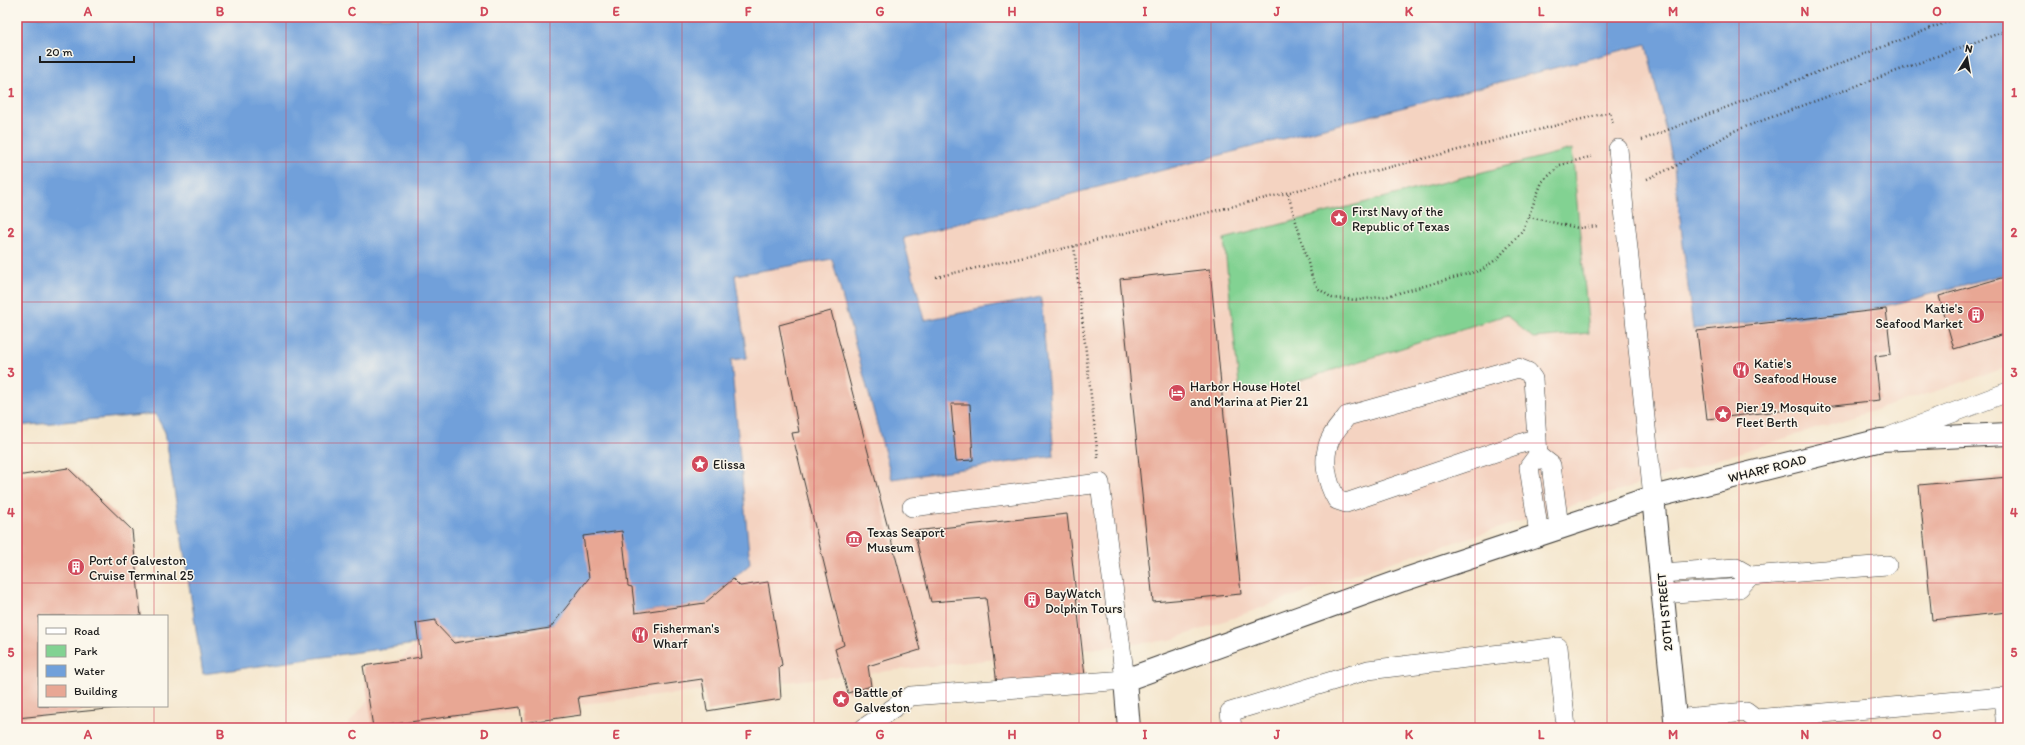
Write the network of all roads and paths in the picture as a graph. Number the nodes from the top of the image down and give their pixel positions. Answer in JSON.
{"nodes":[{"id":1,"x":1960,"y":17,"type":"edge"},
{"id":2,"x":2008,"y":30,"type":"edge"},
{"id":3,"x":1618,"y":149,"type":"junction"},
{"id":4,"x":1674,"y":167,"type":"dead end"},
{"id":5,"x":1288,"y":194,"type":"junction"},
{"id":6,"x":1529,"y":217,"type":"junction"},
{"id":7,"x":1625,"y":224,"type":"junction"},
{"id":8,"x":1074,"y":246,"type":"junction"},
{"id":9,"x":936,"y":277,"type":"dead end"},
{"id":10,"x":2008,"y":392,"type":"edge"},
{"id":11,"x":2008,"y":434,"type":"edge"},
{"id":12,"x":1881,"y":440,"type":"junction"},
{"id":13,"x":1538,"y":446,"type":"junction"},
{"id":14,"x":1100,"y":482,"type":"junction"},
{"id":15,"x":1653,"y":497,"type":"junction"},
{"id":16,"x":912,"y":507,"type":"dead end"},
{"id":17,"x":1560,"y":527,"type":"junction"},
{"id":18,"x":1539,"y":534,"type":"junction"},
{"id":19,"x":1887,"y":565,"type":"dead end"},
{"id":20,"x":1662,"y":584,"type":"junction"},
{"id":21,"x":1125,"y":680,"type":"junction"},
{"id":22,"x":1675,"y":723,"type":"edge"},
{"id":23,"x":1760,"y":723,"type":"edge"},
{"id":24,"x":864,"y":728,"type":"edge"},
{"id":25,"x":1129,"y":728,"type":"edge"},
{"id":26,"x":1232,"y":728,"type":"edge"},
{"id":27,"x":1566,"y":728,"type":"edge"},
{"id":28,"x":2006,"y":728,"type":"edge"}],
"edges":[{"from":1,"to":3,"type":"path"},
{"from":2,"to":4,"type":"path"},
{"from":3,"to":5,"type":"path"},
{"from":3,"to":6,"type":"path"},
{"from":3,"to":7,"type":"lane"},
{"from":5,"to":6,"type":"path"},
{"from":5,"to":8,"type":"path"},
{"from":6,"to":7,"type":"path"},
{"from":7,"to":15,"type":"lane"},
{"from":8,"to":9,"type":"path"},
{"from":8,"to":14,"type":"path"},
{"from":10,"to":12,"type":"lane","name":"WHARF ROAD"},
{"from":11,"to":12,"type":"street","name":"WHARF ROAD"},
{"from":12,"to":15,"type":"street","name":"WHARF ROAD"},
{"from":13,"to":13,"type":"lane"},
{"from":13,"to":17,"type":"lane"},
{"from":13,"to":18,"type":"lane"},
{"from":14,"to":16,"type":"lane"},
{"from":14,"to":21,"type":"lane"},
{"from":15,"to":17,"type":"street","name":"WHARF ROAD"},
{"from":15,"to":20,"type":"street","name":"20TH STREET"},
{"from":17,"to":18,"type":"street","name":"WHARF ROAD"},
{"from":18,"to":21,"type":"street","name":"WHARF ROAD"},
{"from":19,"to":20,"type":"lane"},
{"from":20,"to":22,"type":"street","name":"20TH STREET"},
{"from":21,"to":24,"type":"lane"},
{"from":21,"to":25,"type":"street"},
{"from":22,"to":23,"type":"lane"},
{"from":23,"to":28,"type":"lane"},
{"from":26,"to":27,"type":"lane"}]}
